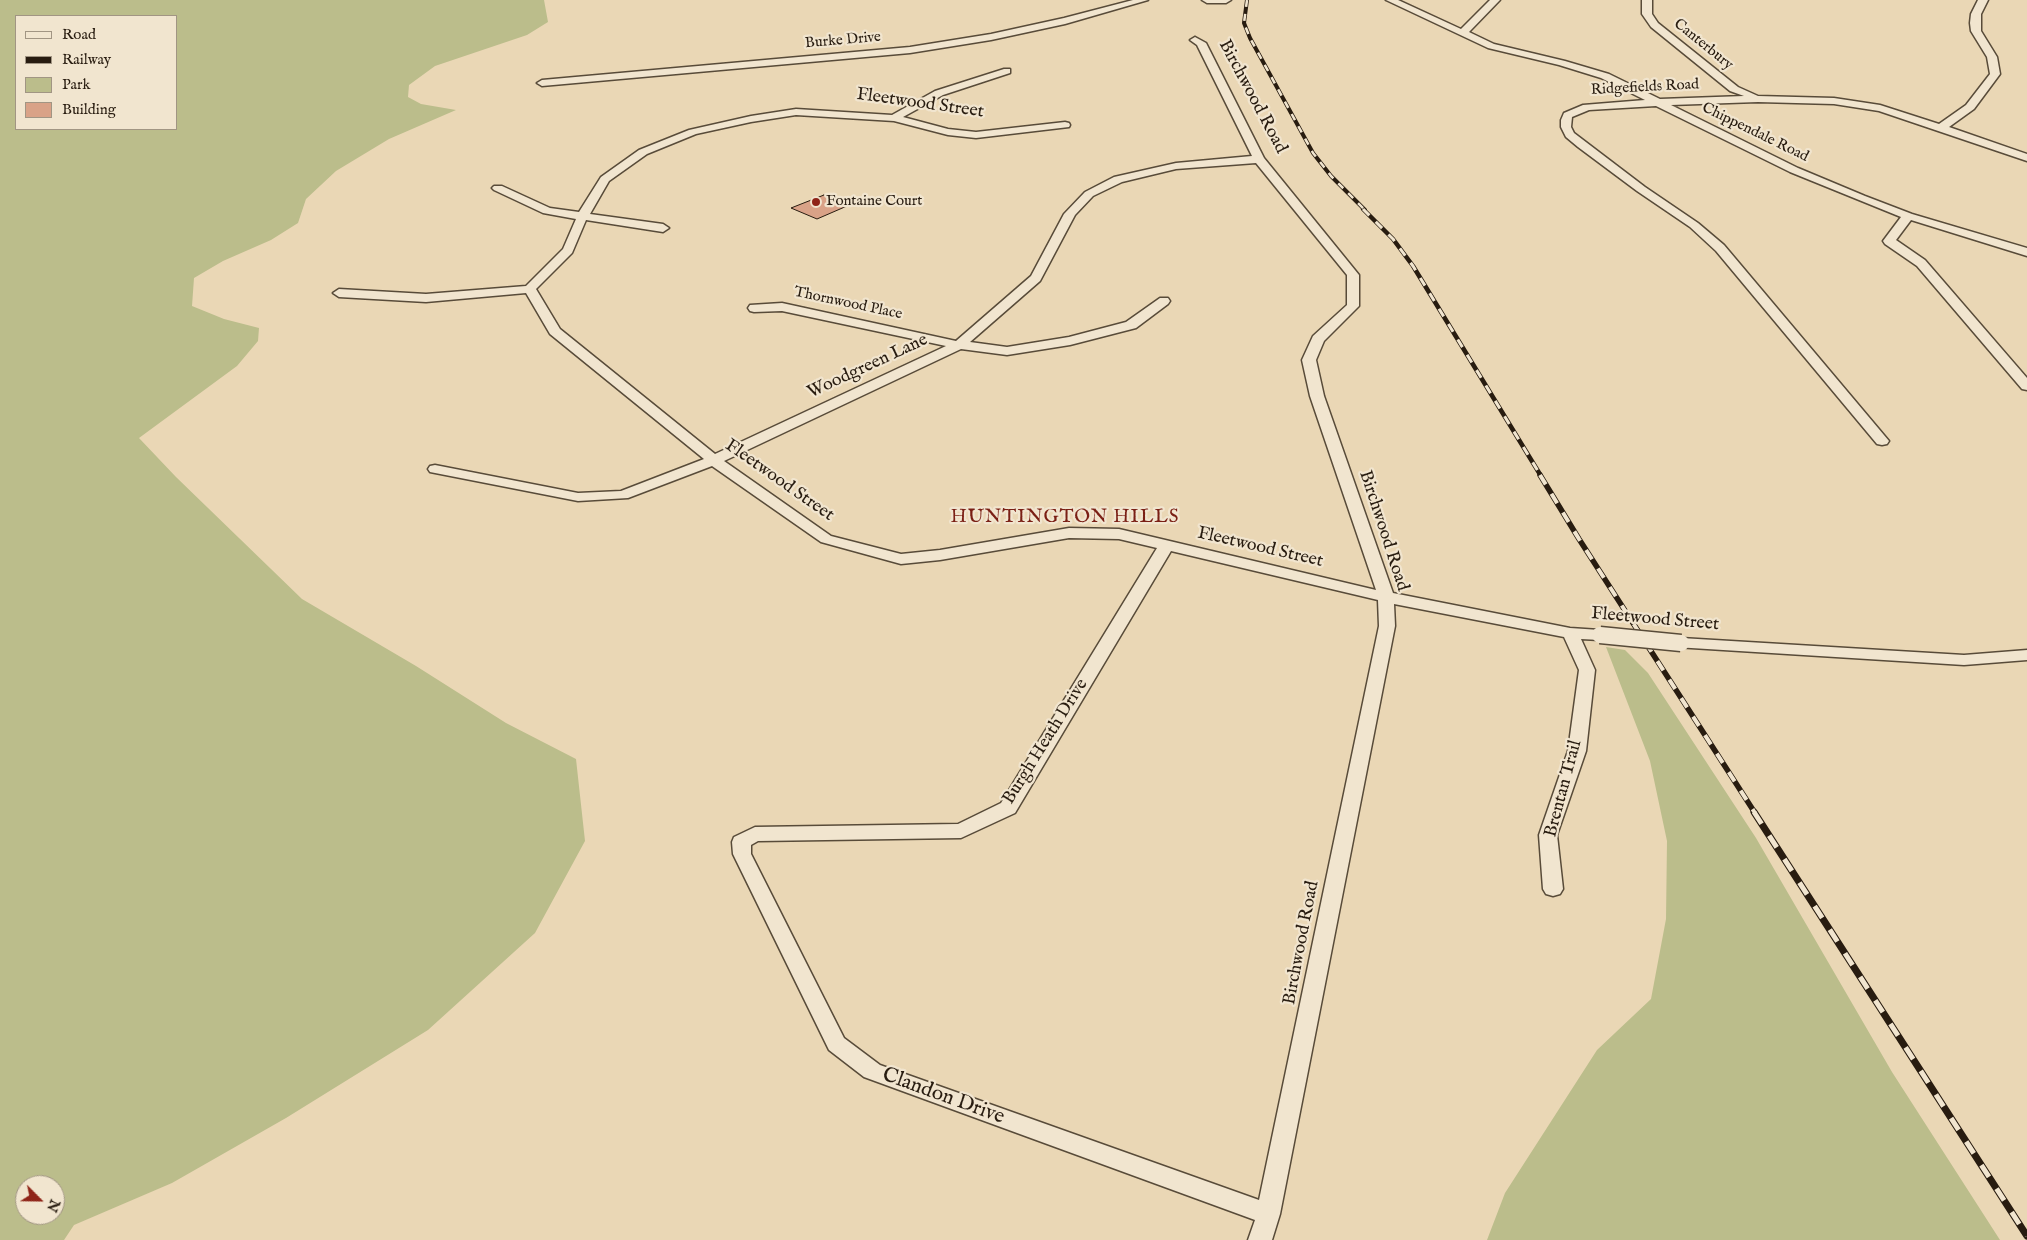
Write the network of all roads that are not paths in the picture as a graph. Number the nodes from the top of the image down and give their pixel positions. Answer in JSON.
{"nodes":[{"id":1,"x":1143,"y":0,"type":"edge"},
{"id":2,"x":1207,"y":0,"type":"edge"},
{"id":3,"x":1226,"y":0,"type":"edge"},
{"id":4,"x":1390,"y":0,"type":"edge"},
{"id":5,"x":1495,"y":0,"type":"edge"},
{"id":6,"x":1647,"y":0,"type":"edge"},
{"id":7,"x":1983,"y":0,"type":"edge"},
{"id":8,"x":1462,"y":33,"type":"junction"},
{"id":9,"x":1195,"y":40,"type":"dead end"},
{"id":10,"x":1007,"y":71,"type":"dead end"},
{"id":11,"x":542,"y":83,"type":"dead end"},
{"id":12,"x":1758,"y":99,"type":"junction"},
{"id":13,"x":1661,"y":104,"type":"junction"},
{"id":14,"x":894,"y":118,"type":"junction"},
{"id":15,"x":1065,"y":125,"type":"dead end"},
{"id":16,"x":1941,"y":127,"type":"junction"},
{"id":17,"x":2027,"y":158,"type":"edge"},
{"id":18,"x":1258,"y":159,"type":"junction"},
{"id":19,"x":498,"y":188,"type":"dead end"},
{"id":20,"x":1908,"y":216,"type":"junction"},
{"id":21,"x":582,"y":217,"type":"junction"},
{"id":22,"x":663,"y":228,"type":"dead end"},
{"id":23,"x":2027,"y":252,"type":"edge"},
{"id":24,"x":530,"y":289,"type":"junction"},
{"id":25,"x":339,"y":293,"type":"dead end"},
{"id":26,"x":1164,"y":301,"type":"dead end"},
{"id":27,"x":754,"y":308,"type":"dead end"},
{"id":28,"x":959,"y":345,"type":"junction"},
{"id":29,"x":2027,"y":386,"type":"edge"},
{"id":30,"x":1882,"y":441,"type":"dead end"},
{"id":31,"x":714,"y":460,"type":"junction"},
{"id":32,"x":435,"y":468,"type":"dead end"},
{"id":33,"x":1166,"y":546,"type":"junction"},
{"id":34,"x":1386,"y":597,"type":"junction"},
{"id":35,"x":1570,"y":633,"type":"junction"},
{"id":36,"x":2027,"y":655,"type":"edge"},
{"id":37,"x":741,"y":842,"type":"joint"},
{"id":38,"x":1553,"y":889,"type":"dead end"},
{"id":39,"x":1268,"y":1214,"type":"junction"},
{"id":40,"x":1260,"y":1240,"type":"edge"}],
"edges":[{"from":1,"to":11,"type":"street","name":"Burke Drive"},
{"from":2,"to":3,"type":"street"},
{"from":4,"to":8,"type":"street","name":"Chippendale Road"},
{"from":5,"to":8,"type":"street"},
{"from":6,"to":12,"type":"street","name":"Canterbury"},
{"from":7,"to":16,"type":"street"},
{"from":8,"to":13,"type":"street","name":"Chippendale Road"},
{"from":9,"to":18,"type":"street","name":"Birchwood Road"},
{"from":10,"to":14,"type":"street"},
{"from":12,"to":13,"type":"street","name":"Ridgefields Road"},
{"from":12,"to":16,"type":"street","name":"Ridgefields Road"},
{"from":13,"to":20,"type":"street","name":"Chippendale Road"},
{"from":13,"to":30,"type":"street","name":"Ridgefields Road"},
{"from":14,"to":15,"type":"street","name":"Fleetwood Street"},
{"from":14,"to":21,"type":"street","name":"Fleetwood Street"},
{"from":16,"to":17,"type":"street","name":"Ridgefields Road"},
{"from":18,"to":28,"type":"street","name":"Woodgreen Lane"},
{"from":18,"to":34,"type":"street","name":"Birchwood Road"},
{"from":19,"to":21,"type":"street"},
{"from":20,"to":23,"type":"street","name":"Chippendale Road"},
{"from":20,"to":29,"type":"street"},
{"from":21,"to":22,"type":"street"},
{"from":21,"to":24,"type":"street","name":"Fleetwood Street"},
{"from":24,"to":25,"type":"street"},
{"from":24,"to":31,"type":"street","name":"Fleetwood Street"},
{"from":26,"to":28,"type":"street","name":"Thornwood Place"},
{"from":27,"to":28,"type":"street","name":"Thornwood Place"},
{"from":28,"to":31,"type":"street","name":"Woodgreen Lane"},
{"from":31,"to":32,"type":"street","name":"Woodgreen Lane"},
{"from":31,"to":33,"type":"street","name":"Fleetwood Street"},
{"from":33,"to":34,"type":"street","name":"Fleetwood Street"},
{"from":33,"to":37,"type":"street","name":"Burgh Heath Drive"},
{"from":34,"to":35,"type":"street","name":"Fleetwood Street"},
{"from":34,"to":39,"type":"street","name":"Birchwood Road"},
{"from":35,"to":36,"type":"street","name":"Fleetwood Street","bridge":true},
{"from":35,"to":38,"type":"street","name":"Brentan Trail"},
{"from":37,"to":39,"type":"street","name":"Clandon Drive"},
{"from":39,"to":40,"type":"street"}]}
